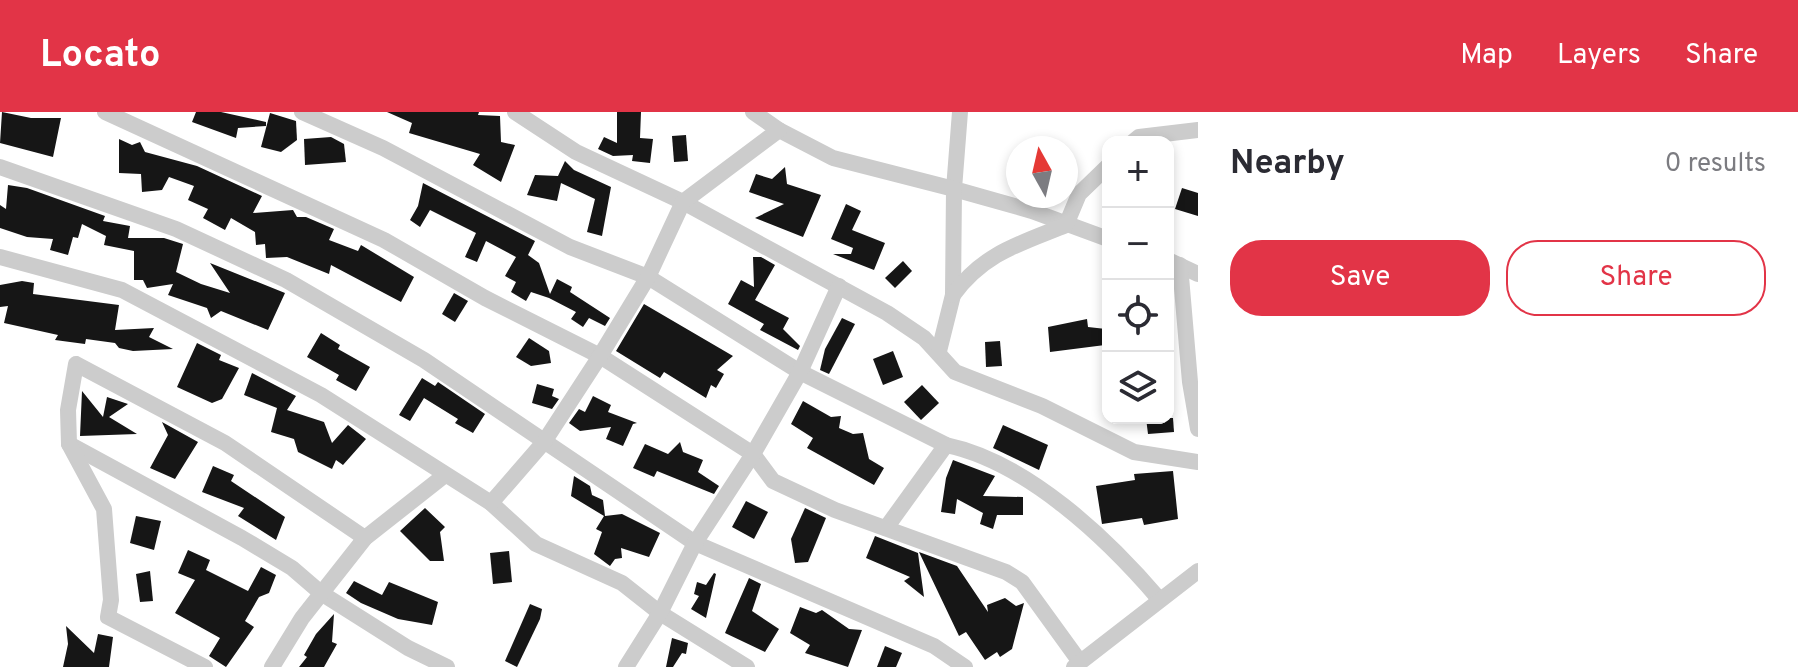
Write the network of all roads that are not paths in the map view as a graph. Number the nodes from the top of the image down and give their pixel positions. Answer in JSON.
{"nodes":[{"id":1,"x":105,"y":112,"type":"edge"},
{"id":2,"x":302,"y":112,"type":"edge"},
{"id":3,"x":515,"y":112,"type":"edge"},
{"id":4,"x":753,"y":112,"type":"edge"},
{"id":5,"x":960,"y":112,"type":"edge"},
{"id":6,"x":779,"y":130,"type":"junction"},
{"id":7,"x":1198,"y":130,"type":"edge"},
{"id":8,"x":1147,"y":136,"type":"edge"},
{"id":9,"x":0,"y":167,"type":"edge"},
{"id":10,"x":1102,"y":172,"type":"edge"},
{"id":11,"x":954,"y":189,"type":"junction"},
{"id":12,"x":683,"y":202,"type":"junction"},
{"id":13,"x":1066,"y":225,"type":"junction"},
{"id":14,"x":1102,"y":237,"type":"edge"},
{"id":15,"x":0,"y":257,"type":"edge"},
{"id":16,"x":1174,"y":262,"type":"edge"},
{"id":17,"x":1198,"y":274,"type":"edge"},
{"id":18,"x":648,"y":277,"type":"junction"},
{"id":19,"x":839,"y":286,"type":"junction"},
{"id":20,"x":953,"y":295,"type":"junction"},
{"id":21,"x":939,"y":351,"type":"junction"},
{"id":22,"x":600,"y":356,"type":"junction"},
{"id":23,"x":800,"y":372,"type":"junction"},
{"id":24,"x":1198,"y":429,"type":"edge"},
{"id":25,"x":544,"y":442,"type":"junction"},
{"id":26,"x":69,"y":444,"type":"junction"},
{"id":27,"x":946,"y":445,"type":"junction"},
{"id":28,"x":753,"y":454,"type":"junction"},
{"id":29,"x":1198,"y":462,"type":"edge"},
{"id":30,"x":445,"y":475,"type":"junction"},
{"id":31,"x":491,"y":503,"type":"junction"},
{"id":32,"x":886,"y":528,"type":"junction"},
{"id":33,"x":365,"y":538,"type":"junction"},
{"id":34,"x":695,"y":543,"type":"junction"},
{"id":35,"x":1198,"y":571,"type":"edge"},
{"id":36,"x":321,"y":593,"type":"junction"},
{"id":37,"x":1159,"y":599,"type":"junction"},
{"id":38,"x":660,"y":613,"type":"junction"},
{"id":39,"x":1077,"y":665,"type":"edge"},
{"id":40,"x":205,"y":667,"type":"edge"},
{"id":41,"x":272,"y":667,"type":"edge"},
{"id":42,"x":447,"y":667,"type":"edge"},
{"id":43,"x":626,"y":667,"type":"edge"},
{"id":44,"x":747,"y":667,"type":"edge"},
{"id":45,"x":965,"y":667,"type":"edge"}],
"edges":[{"from":1,"to":22,"type":"street"},
{"from":2,"to":18,"type":"street"},
{"from":3,"to":12,"type":"street"},
{"from":4,"to":6,"type":"street"},
{"from":5,"to":11,"type":"street"},
{"from":6,"to":11,"type":"street"},
{"from":6,"to":12,"type":"street"},
{"from":7,"to":8,"type":"street"},
{"from":9,"to":25,"type":"street"},
{"from":10,"to":13,"type":"street"},
{"from":11,"to":13,"type":"street"},
{"from":11,"to":20,"type":"street"},
{"from":12,"to":18,"type":"street"},
{"from":12,"to":19,"type":"street"},
{"from":13,"to":14,"type":"street"},
{"from":13,"to":20,"type":"street"},
{"from":15,"to":30,"type":"street"},
{"from":16,"to":17,"type":"street"},
{"from":16,"to":24,"type":"street"},
{"from":18,"to":22,"type":"street"},
{"from":18,"to":23,"type":"street"},
{"from":19,"to":21,"type":"street"},
{"from":19,"to":23,"type":"street"},
{"from":20,"to":21,"type":"street"},
{"from":21,"to":29,"type":"street"},
{"from":22,"to":25,"type":"street"},
{"from":22,"to":28,"type":"street"},
{"from":23,"to":27,"type":"street"},
{"from":23,"to":28,"type":"street"},
{"from":25,"to":31,"type":"street"},
{"from":25,"to":34,"type":"street"},
{"from":26,"to":33,"type":"street"},
{"from":26,"to":36,"type":"street"},
{"from":26,"to":40,"type":"street"},
{"from":27,"to":32,"type":"street"},
{"from":27,"to":37,"type":"street"},
{"from":28,"to":32,"type":"street"},
{"from":28,"to":34,"type":"street"},
{"from":30,"to":31,"type":"street"},
{"from":30,"to":33,"type":"street"},
{"from":31,"to":38,"type":"street"},
{"from":32,"to":39,"type":"street"},
{"from":33,"to":36,"type":"street"},
{"from":34,"to":38,"type":"street"},
{"from":34,"to":45,"type":"street"},
{"from":35,"to":37,"type":"street"},
{"from":36,"to":41,"type":"street"},
{"from":36,"to":42,"type":"street"},
{"from":37,"to":39,"type":"street"},
{"from":38,"to":43,"type":"street"},
{"from":38,"to":44,"type":"street"}]}
